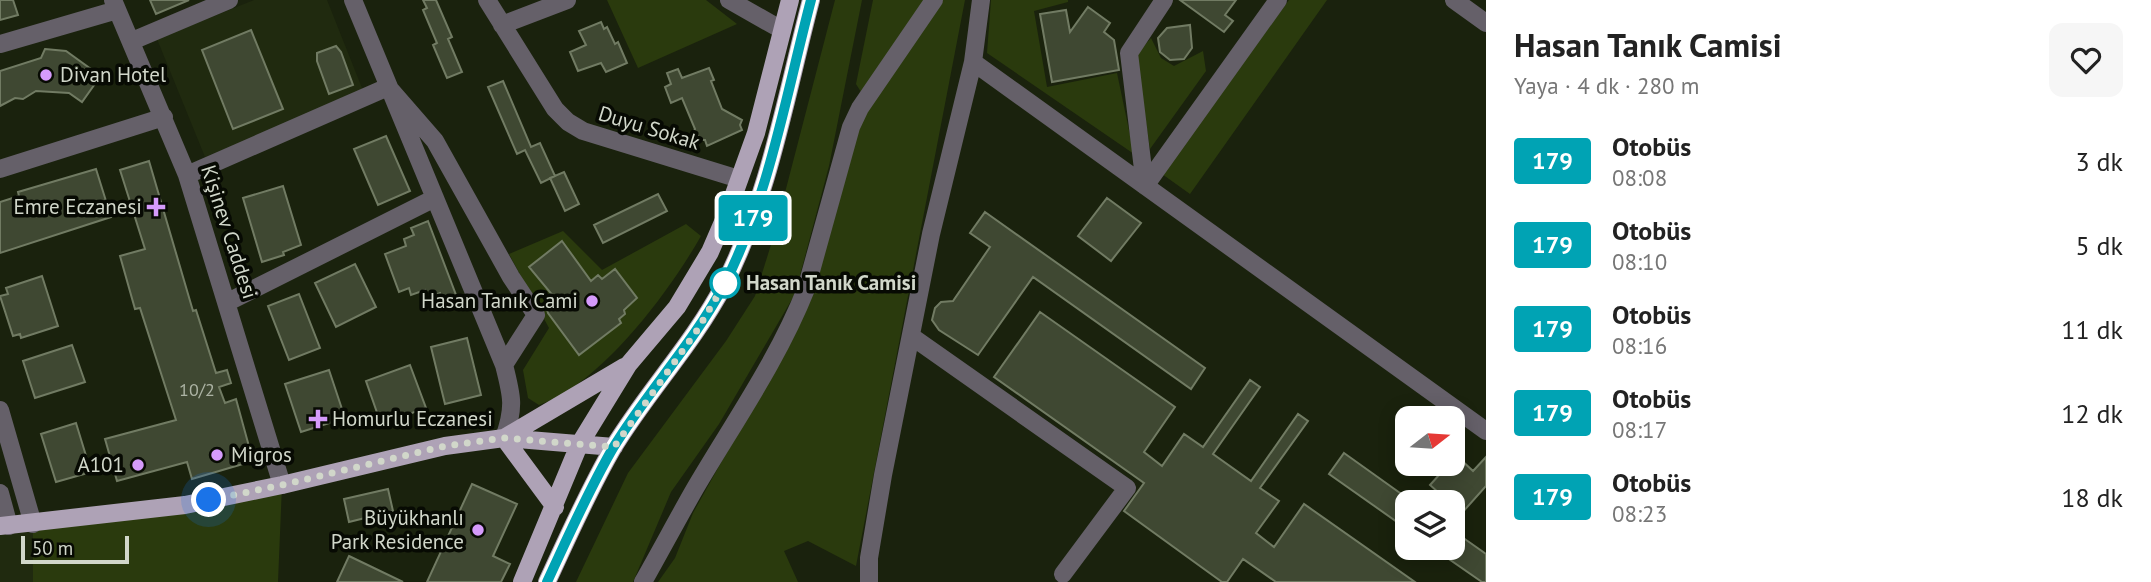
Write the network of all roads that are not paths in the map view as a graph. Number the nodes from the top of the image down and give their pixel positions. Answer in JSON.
{"nodes":[{"id":1,"x":229,"y":0,"type":"edge"},
{"id":2,"x":353,"y":0,"type":"edge"},
{"id":3,"x":487,"y":0,"type":"edge"},
{"id":4,"x":567,"y":0,"type":"edge"},
{"id":5,"x":729,"y":0,"type":"edge"},
{"id":6,"x":790,"y":0,"type":"edge"},
{"id":7,"x":811,"y":0,"type":"edge"},
{"id":8,"x":934,"y":0,"type":"edge"},
{"id":9,"x":981,"y":0,"type":"edge"},
{"id":10,"x":1164,"y":0,"type":"edge"},
{"id":11,"x":1278,"y":0,"type":"edge"},
{"id":12,"x":1454,"y":0,"type":"edge"},
{"id":13,"x":115,"y":5,"type":"edge"},
{"id":14,"x":1486,"y":23,"type":"edge"},
{"id":15,"x":502,"y":25,"type":"junction"},
{"id":16,"x":782,"y":30,"type":"junction"},
{"id":17,"x":132,"y":41,"type":"junction"},
{"id":18,"x":0,"y":44,"type":"edge"},
{"id":19,"x":973,"y":62,"type":"junction"},
{"id":20,"x":388,"y":87,"type":"junction"},
{"id":21,"x":164,"y":117,"type":"junction"},
{"id":22,"x":0,"y":170,"type":"edge"},
{"id":23,"x":187,"y":175,"type":"junction"},
{"id":24,"x":739,"y":179,"type":"junction"},
{"id":25,"x":1145,"y":186,"type":"junction"},
{"id":26,"x":435,"y":198,"type":"junction"},
{"id":27,"x":228,"y":302,"type":"junction"},
{"id":28,"x":911,"y":336,"type":"junction"},
{"id":29,"x":504,"y":365,"type":"junction"},
{"id":30,"x":628,"y":365,"type":"junction"},
{"id":31,"x":0,"y":410,"type":"edge"},
{"id":32,"x":1486,"y":431,"type":"edge"},
{"id":33,"x":504,"y":438,"type":"junction"},
{"id":34,"x":579,"y":445,"type":"junction"},
{"id":35,"x":614,"y":447,"type":"junction"},
{"id":36,"x":282,"y":485,"type":"junction"},
{"id":37,"x":0,"y":493,"type":"edge"},
{"id":38,"x":555,"y":507,"type":"junction"},
{"id":39,"x":33,"y":524,"type":"junction"},
{"id":40,"x":5,"y":526,"type":"edge"},
{"id":41,"x":1063,"y":574,"type":"dead end"},
{"id":42,"x":522,"y":582,"type":"edge"},
{"id":43,"x":547,"y":582,"type":"edge"},
{"id":44,"x":643,"y":582,"type":"edge"},
{"id":45,"x":869,"y":582,"type":"edge"}],
"edges":[{"from":1,"to":17,"type":"street"},
{"from":2,"to":20,"type":"street"},
{"from":3,"to":15,"type":"street","name":"Duyu Sokak"},
{"from":4,"to":15,"type":"street"},
{"from":5,"to":16,"type":"street"},
{"from":6,"to":16,"type":"main road"},
{"from":7,"to":35,"type":"main road"},
{"from":8,"to":44,"type":"street"},
{"from":9,"to":19,"type":"street"},
{"from":10,"to":25,"type":"street"},
{"from":11,"to":25,"type":"street"},
{"from":12,"to":14,"type":"street"},
{"from":13,"to":17,"type":"street","name":"Kişinev Caddesi"},
{"from":13,"to":18,"type":"street"},
{"from":15,"to":24,"type":"street","name":"Duyu Sokak"},
{"from":16,"to":24,"type":"main road"},
{"from":17,"to":21,"type":"street","name":"Kişinev Caddesi"},
{"from":19,"to":25,"type":"street"},
{"from":19,"to":28,"type":"street"},
{"from":20,"to":23,"type":"street"},
{"from":20,"to":26,"type":"street"},
{"from":20,"to":29,"type":"street"},
{"from":21,"to":22,"type":"street"},
{"from":21,"to":23,"type":"street","name":"Kişinev Caddesi"},
{"from":23,"to":27,"type":"street","name":"Kişinev Caddesi"},
{"from":24,"to":30,"type":"main road"},
{"from":25,"to":32,"type":"street"},
{"from":26,"to":27,"type":"street"},
{"from":26,"to":29,"type":"street"},
{"from":27,"to":36,"type":"street","name":"Kişinev Caddesi"},
{"from":28,"to":41,"type":"street"},
{"from":28,"to":45,"type":"street"},
{"from":29,"to":33,"type":"street"},
{"from":30,"to":33,"type":"main road"},
{"from":30,"to":34,"type":"main road"},
{"from":31,"to":39,"type":"street"},
{"from":33,"to":34,"type":"main road"},
{"from":33,"to":36,"type":"main road"},
{"from":33,"to":38,"type":"main road"},
{"from":34,"to":35,"type":"main road"},
{"from":34,"to":38,"type":"main road"},
{"from":35,"to":43,"type":"main road"},
{"from":36,"to":39,"type":"main road"},
{"from":37,"to":40,"type":"street"},
{"from":38,"to":42,"type":"main road"},
{"from":39,"to":40,"type":"main road"}]}
